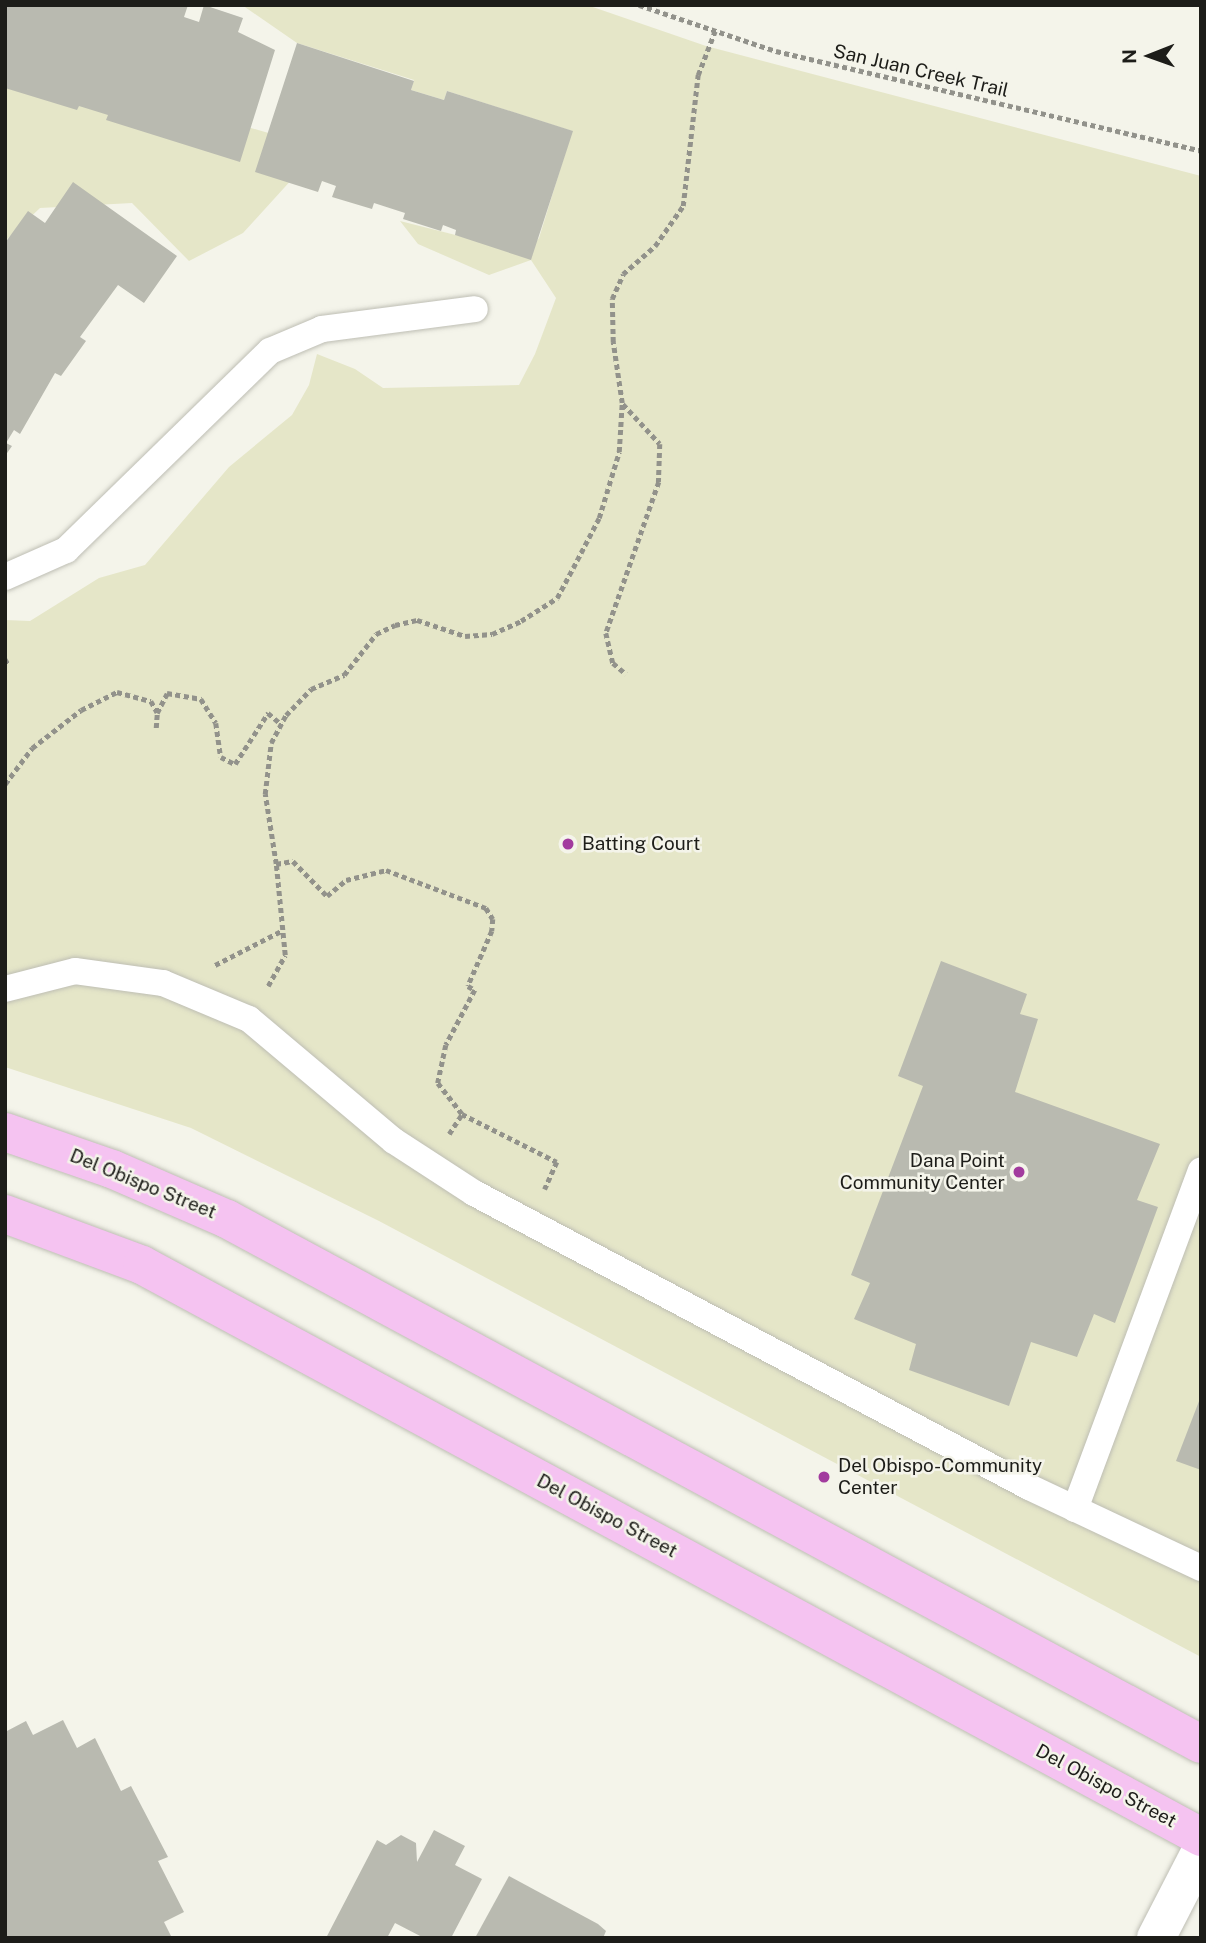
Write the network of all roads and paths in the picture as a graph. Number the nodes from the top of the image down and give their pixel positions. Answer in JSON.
{"nodes":[{"id":1,"x":639,"y":5,"type":"edge"},
{"id":2,"x":715,"y":31,"type":"junction"},
{"id":3,"x":1201,"y":151,"type":"edge"},
{"id":4,"x":475,"y":309,"type":"dead end"},
{"id":5,"x":622,"y":403,"type":"junction"},
{"id":6,"x":5,"y":577,"type":"edge"},
{"id":7,"x":626,"y":674,"type":"dead end"},
{"id":8,"x":157,"y":713,"type":"junction"},
{"id":9,"x":281,"y":724,"type":"junction"},
{"id":10,"x":156,"y":728,"type":"dead end"},
{"id":11,"x":5,"y":784,"type":"edge"},
{"id":12,"x":276,"y":864,"type":"junction"},
{"id":13,"x":5,"y":989,"type":"edge"},
{"id":14,"x":249,"y":1019,"type":"junction"},
{"id":15,"x":462,"y":1114,"type":"junction"},
{"id":16,"x":5,"y":1132,"type":"edge"},
{"id":17,"x":430,"y":1164,"type":"junction"},
{"id":18,"x":1201,"y":1171,"type":"edge"},
{"id":19,"x":5,"y":1214,"type":"edge"},
{"id":20,"x":529,"y":1223,"type":"junction"},
{"id":21,"x":1075,"y":1509,"type":"junction"},
{"id":22,"x":1201,"y":1568,"type":"edge"},
{"id":23,"x":1201,"y":1744,"type":"edge"},
{"id":24,"x":1201,"y":1837,"type":"edge"},
{"id":25,"x":1201,"y":1850,"type":"edge"},
{"id":26,"x":1156,"y":1938,"type":"edge"}],
"edges":[{"from":1,"to":2,"type":"path","name":"San Juan Creek Trail"},
{"from":2,"to":3,"type":"path","name":"San Juan Creek Trail"},
{"from":2,"to":5,"type":"path"},
{"from":4,"to":6,"type":"lane"},
{"from":5,"to":7,"type":"path"},
{"from":5,"to":9,"type":"path"},
{"from":8,"to":9,"type":"path"},
{"from":8,"to":10,"type":"path"},
{"from":8,"to":11,"type":"path"},
{"from":9,"to":12,"type":"path"},
{"from":12,"to":14,"type":"path"},
{"from":12,"to":15,"type":"path"},
{"from":13,"to":14,"type":"lane"},
{"from":14,"to":17,"type":"lane"},
{"from":15,"to":17,"type":"path"},
{"from":15,"to":20,"type":"path"},
{"from":16,"to":23,"type":"main road","name":"Del Obispo Street"},
{"from":17,"to":20,"type":"lane"},
{"from":18,"to":21,"type":"lane"},
{"from":19,"to":24,"type":"main road","name":"Del Obispo Street"},
{"from":20,"to":21,"type":"lane"},
{"from":21,"to":22,"type":"lane"},
{"from":25,"to":26,"type":"street"}]}
